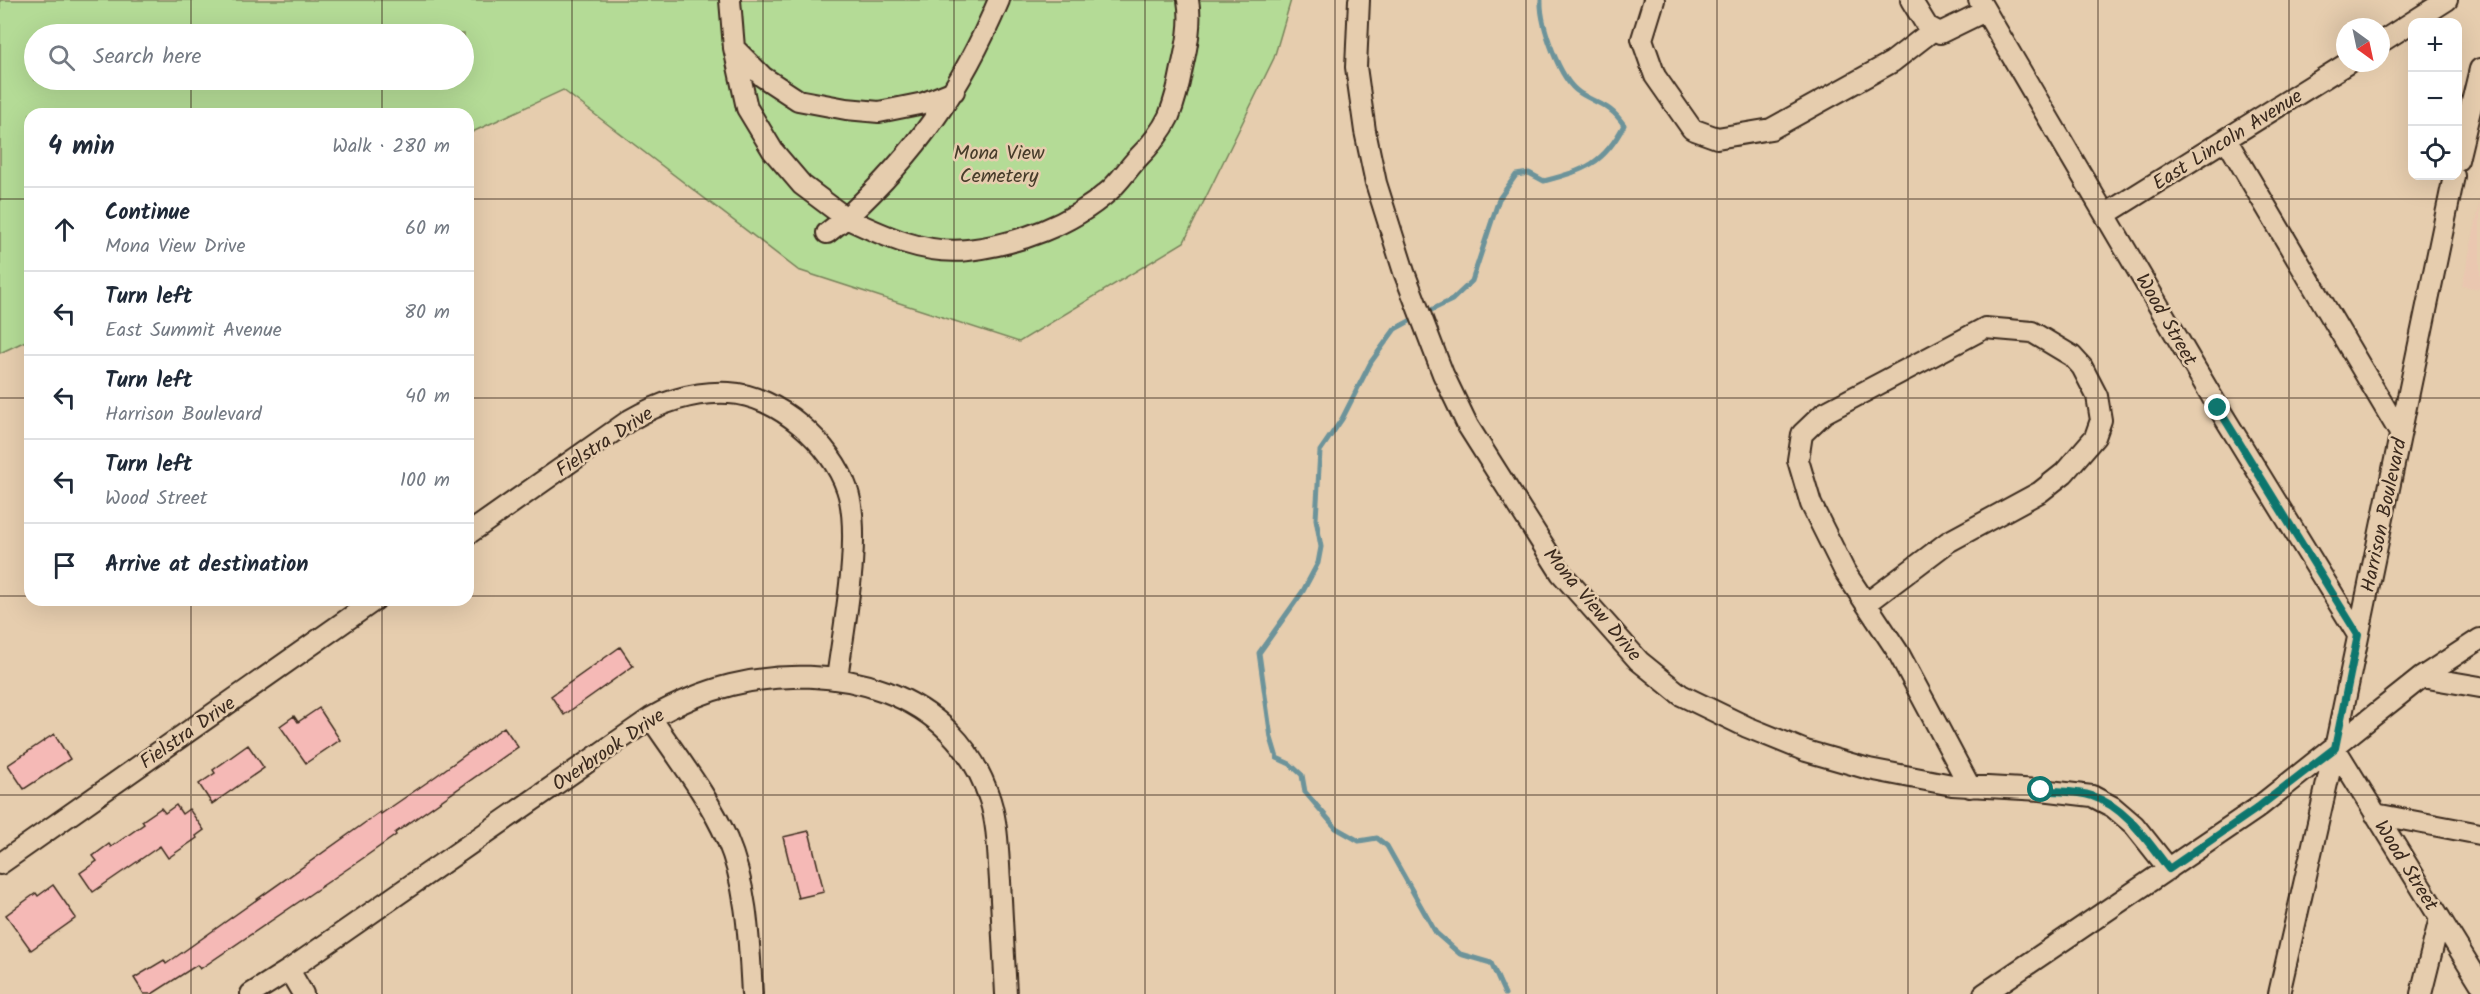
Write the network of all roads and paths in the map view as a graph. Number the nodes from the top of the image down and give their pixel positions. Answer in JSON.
{"nodes":[{"id":1,"x":730,"y":0,"type":"edge"},
{"id":2,"x":999,"y":0,"type":"edge"},
{"id":3,"x":1188,"y":0,"type":"edge"},
{"id":4,"x":1359,"y":0,"type":"edge"},
{"id":5,"x":1654,"y":0,"type":"edge"},
{"id":6,"x":1911,"y":0,"type":"edge"},
{"id":7,"x":2447,"y":0,"type":"edge"},
{"id":8,"x":1982,"y":5,"type":"edge"},
{"id":9,"x":1932,"y":31,"type":"junction"},
{"id":10,"x":2390,"y":36,"type":"edge"},
{"id":11,"x":734,"y":48,"type":"junction"},
{"id":12,"x":2480,"y":69,"type":"edge"},
{"id":13,"x":2336,"y":70,"type":"edge"},
{"id":14,"x":955,"y":91,"type":"junction"},
{"id":15,"x":2226,"y":139,"type":"junction"},
{"id":16,"x":2462,"y":140,"type":"edge"},
{"id":17,"x":2453,"y":180,"type":"edge"},
{"id":18,"x":2106,"y":214,"type":"junction"},
{"id":19,"x":846,"y":218,"type":"junction"},
{"id":20,"x":827,"y":233,"type":"dead end"},
{"id":21,"x":2400,"y":433,"type":"junction"},
{"id":22,"x":474,"y":530,"type":"edge"},
{"id":23,"x":1866,"y":604,"type":"junction"},
{"id":24,"x":366,"y":606,"type":"edge"},
{"id":25,"x":2358,"y":635,"type":"junction"},
{"id":26,"x":2480,"y":639,"type":"edge"},
{"id":27,"x":2422,"y":677,"type":"junction"},
{"id":28,"x":837,"y":679,"type":"junction"},
{"id":29,"x":2480,"y":687,"type":"edge"},
{"id":30,"x":651,"y":718,"type":"junction"},
{"id":31,"x":2335,"y":748,"type":"junction"},
{"id":32,"x":1970,"y":787,"type":"junction"},
{"id":33,"x":2375,"y":814,"type":"junction"},
{"id":34,"x":2480,"y":834,"type":"edge"},
{"id":35,"x":0,"y":864,"type":"edge"},
{"id":36,"x":2169,"y":869,"type":"junction"},
{"id":37,"x":2440,"y":918,"type":"junction"},
{"id":38,"x":289,"y":970,"type":"junction"},
{"id":39,"x":2480,"y":982,"type":"edge"},
{"id":40,"x":2276,"y":992,"type":"edge"},
{"id":41,"x":251,"y":994,"type":"edge"},
{"id":42,"x":303,"y":994,"type":"edge"},
{"id":43,"x":752,"y":994,"type":"edge"},
{"id":44,"x":1006,"y":994,"type":"edge"},
{"id":45,"x":1984,"y":994,"type":"edge"},
{"id":46,"x":2421,"y":994,"type":"edge"}],
"edges":[{"from":1,"to":11,"type":"street"},
{"from":2,"to":14,"type":"street"},
{"from":3,"to":19,"type":"street"},
{"from":4,"to":32,"type":"street","name":"Mona View Drive"},
{"from":5,"to":9,"type":"street"},
{"from":6,"to":9,"type":"street"},
{"from":7,"to":10,"type":"street"},
{"from":8,"to":9,"type":"street"},
{"from":8,"to":18,"type":"street","name":"Wood Street"},
{"from":11,"to":14,"type":"street"},
{"from":11,"to":19,"type":"street"},
{"from":12,"to":16,"type":"street"},
{"from":13,"to":15,"type":"street","name":"East Lincoln Avenue"},
{"from":14,"to":19,"type":"street"},
{"from":15,"to":18,"type":"street","name":"East Lincoln Avenue"},
{"from":15,"to":21,"type":"street"},
{"from":17,"to":21,"type":"street","name":"Harrison Boulevard"},
{"from":18,"to":25,"type":"street","name":"Wood Street"},
{"from":19,"to":20,"type":"street"},
{"from":21,"to":25,"type":"street","name":"Harrison Boulevard"},
{"from":22,"to":28,"type":"street","name":"Fielstra Drive"},
{"from":23,"to":23,"type":"street"},
{"from":23,"to":32,"type":"street"},
{"from":24,"to":35,"type":"street","name":"Fielstra Drive"},
{"from":25,"to":31,"type":"street","name":"Harrison Boulevard"},
{"from":26,"to":27,"type":"street"},
{"from":27,"to":29,"type":"street"},
{"from":27,"to":31,"type":"street"},
{"from":28,"to":30,"type":"street","name":"Overbrook Drive"},
{"from":28,"to":44,"type":"street","name":"Overbrook Drive"},
{"from":30,"to":38,"type":"street","name":"Overbrook Drive"},
{"from":30,"to":43,"type":"street"},
{"from":31,"to":33,"type":"street","name":"Wood Street"},
{"from":31,"to":36,"type":"street"},
{"from":31,"to":40,"type":"street","name":"Harrison Boulevard"},
{"from":32,"to":36,"type":"street","name":"Mona View Drive"},
{"from":33,"to":34,"type":"street"},
{"from":33,"to":37,"type":"street","name":"Wood Street"},
{"from":36,"to":45,"type":"street"},
{"from":37,"to":39,"type":"street","name":"Wood Street"},
{"from":37,"to":46,"type":"street"},
{"from":38,"to":41,"type":"street","name":"Overbrook Drive"},
{"from":38,"to":42,"type":"street"}]}
